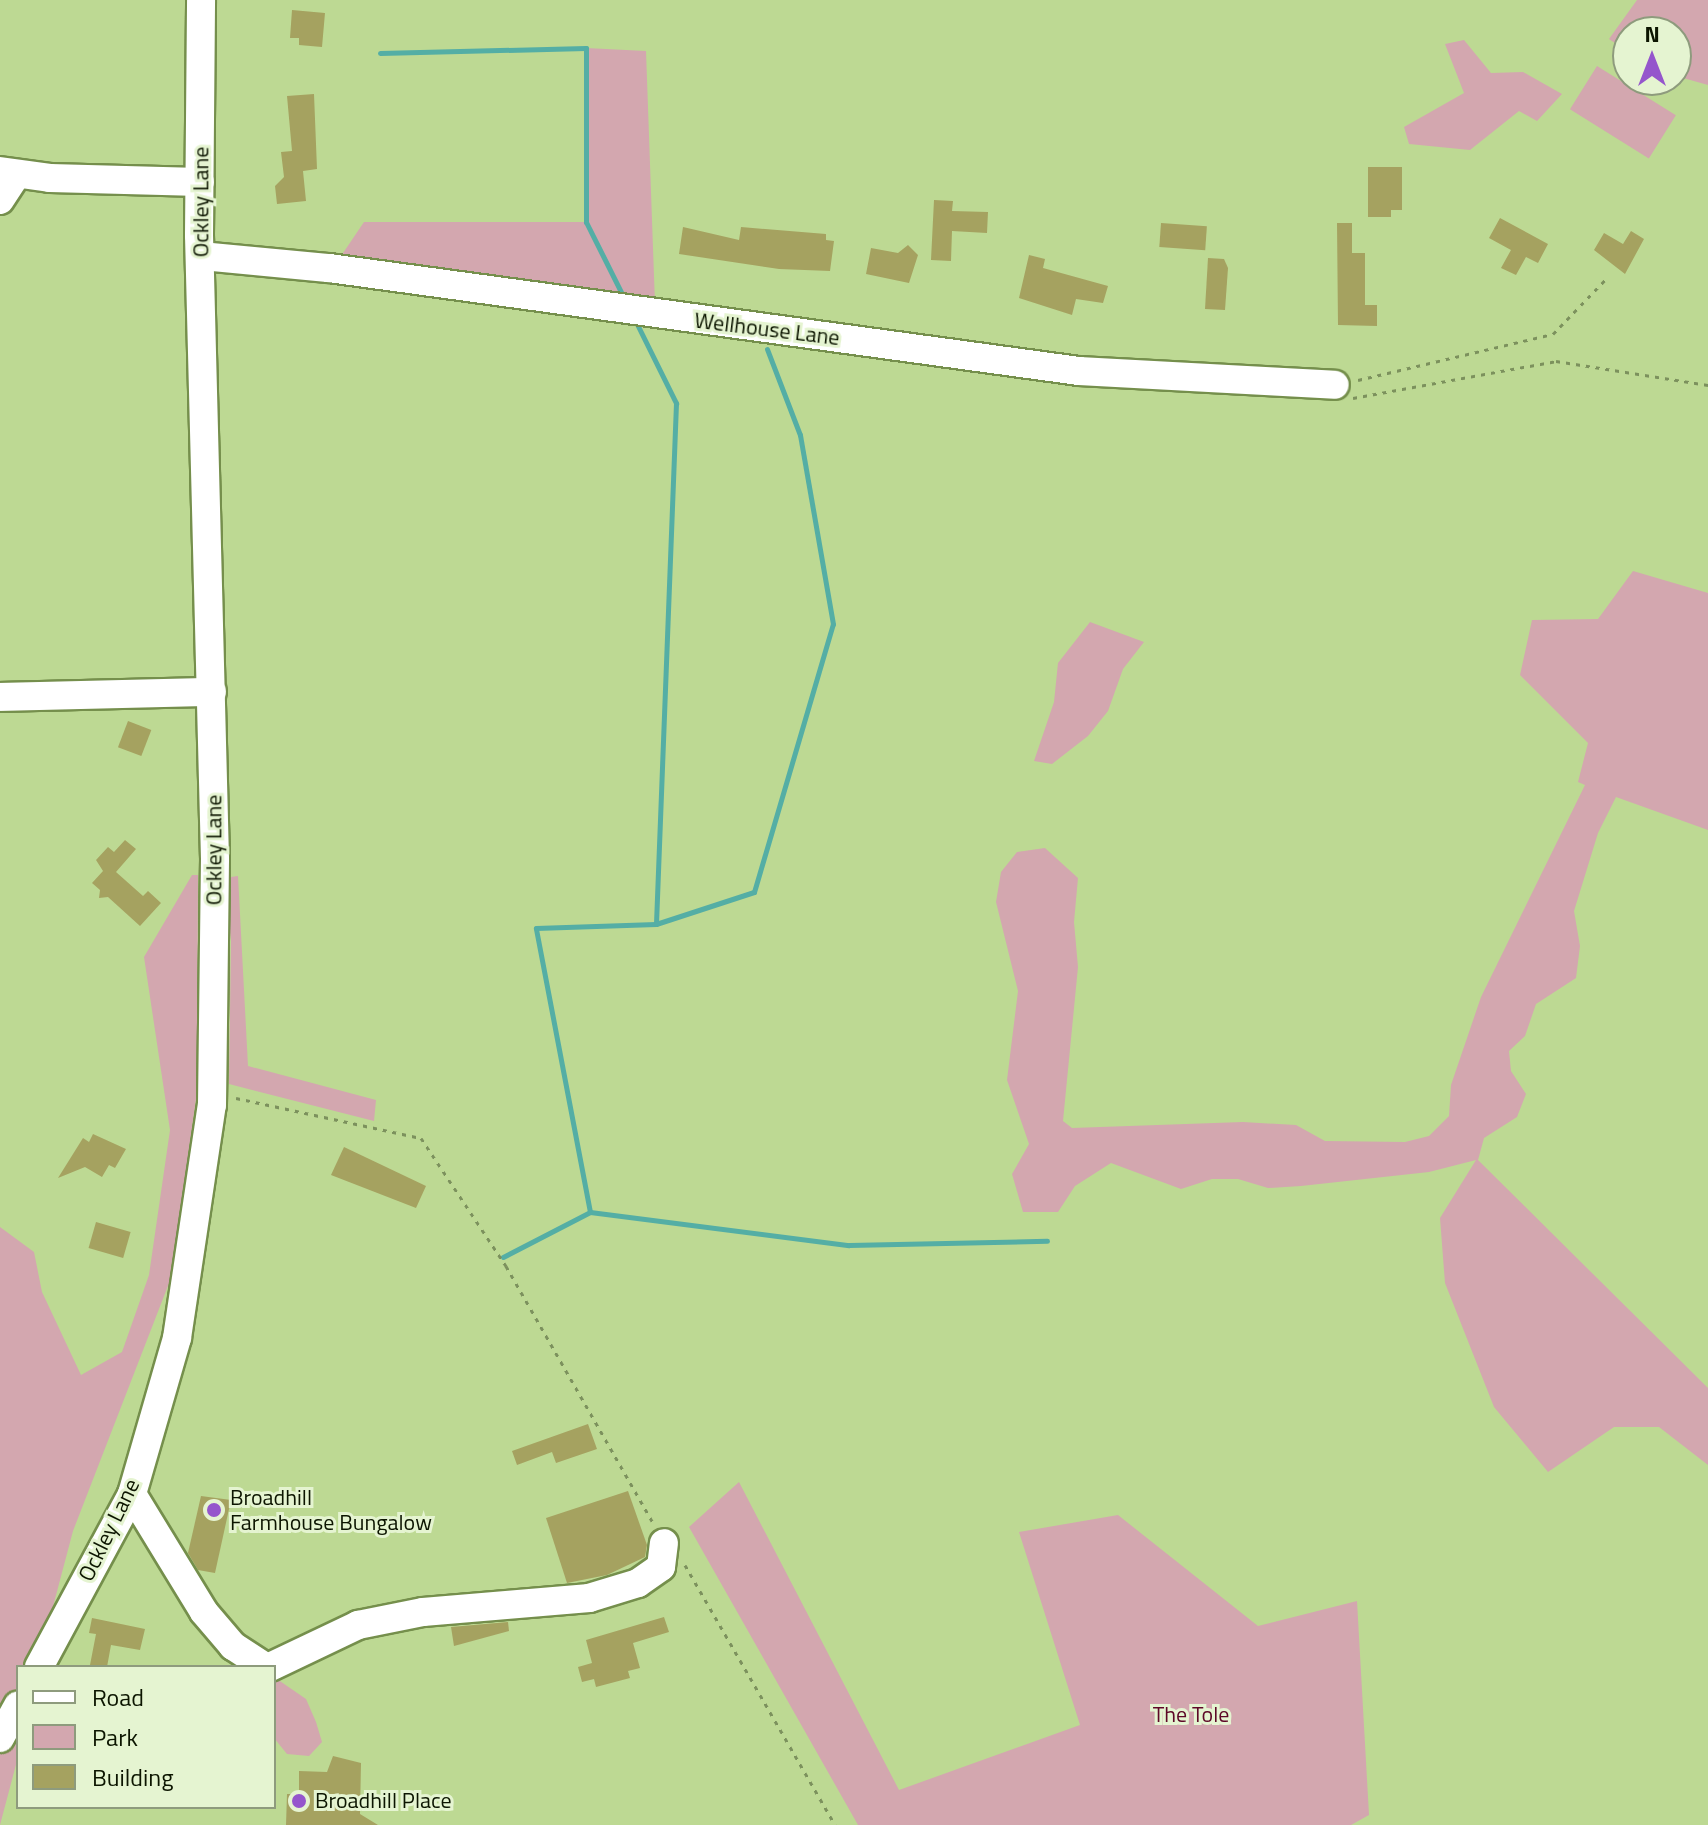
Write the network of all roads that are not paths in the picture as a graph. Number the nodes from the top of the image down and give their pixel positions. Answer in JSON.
{"nodes":[{"id":1,"x":201,"y":0,"type":"edge"},
{"id":2,"x":8,"y":173,"type":"edge"},
{"id":3,"x":200,"y":182,"type":"junction"},
{"id":4,"x":0,"y":200,"type":"edge"},
{"id":5,"x":201,"y":256,"type":"junction"},
{"id":6,"x":1335,"y":385,"type":"road end"},
{"id":7,"x":212,"y":692,"type":"junction"},
{"id":8,"x":0,"y":697,"type":"edge"},
{"id":9,"x":132,"y":1494,"type":"junction"},
{"id":10,"x":664,"y":1543,"type":"road end"},
{"id":11,"x":40,"y":1665,"type":"edge"},
{"id":12,"x":265,"y":1665,"type":"edge"},
{"id":13,"x":272,"y":1665,"type":"edge"},
{"id":14,"x":16,"y":1710,"type":"edge"},
{"id":15,"x":0,"y":1738,"type":"edge"}],
"edges":[{"from":1,"to":3,"type":"street","name":"Ockley Lane"},
{"from":2,"to":3,"type":"street"},
{"from":2,"to":4,"type":"street"},
{"from":3,"to":5,"type":"street","name":"Ockley Lane"},
{"from":5,"to":6,"type":"street","name":"Wellhouse Lane"},
{"from":5,"to":7,"type":"street","name":"Ockley Lane"},
{"from":7,"to":8,"type":"street"},
{"from":7,"to":9,"type":"street","name":"Ockley Lane"},
{"from":9,"to":11,"type":"street","name":"Ockley Lane"},
{"from":9,"to":12,"type":"street"},
{"from":10,"to":13,"type":"street"},
{"from":14,"to":15,"type":"street"}]}
